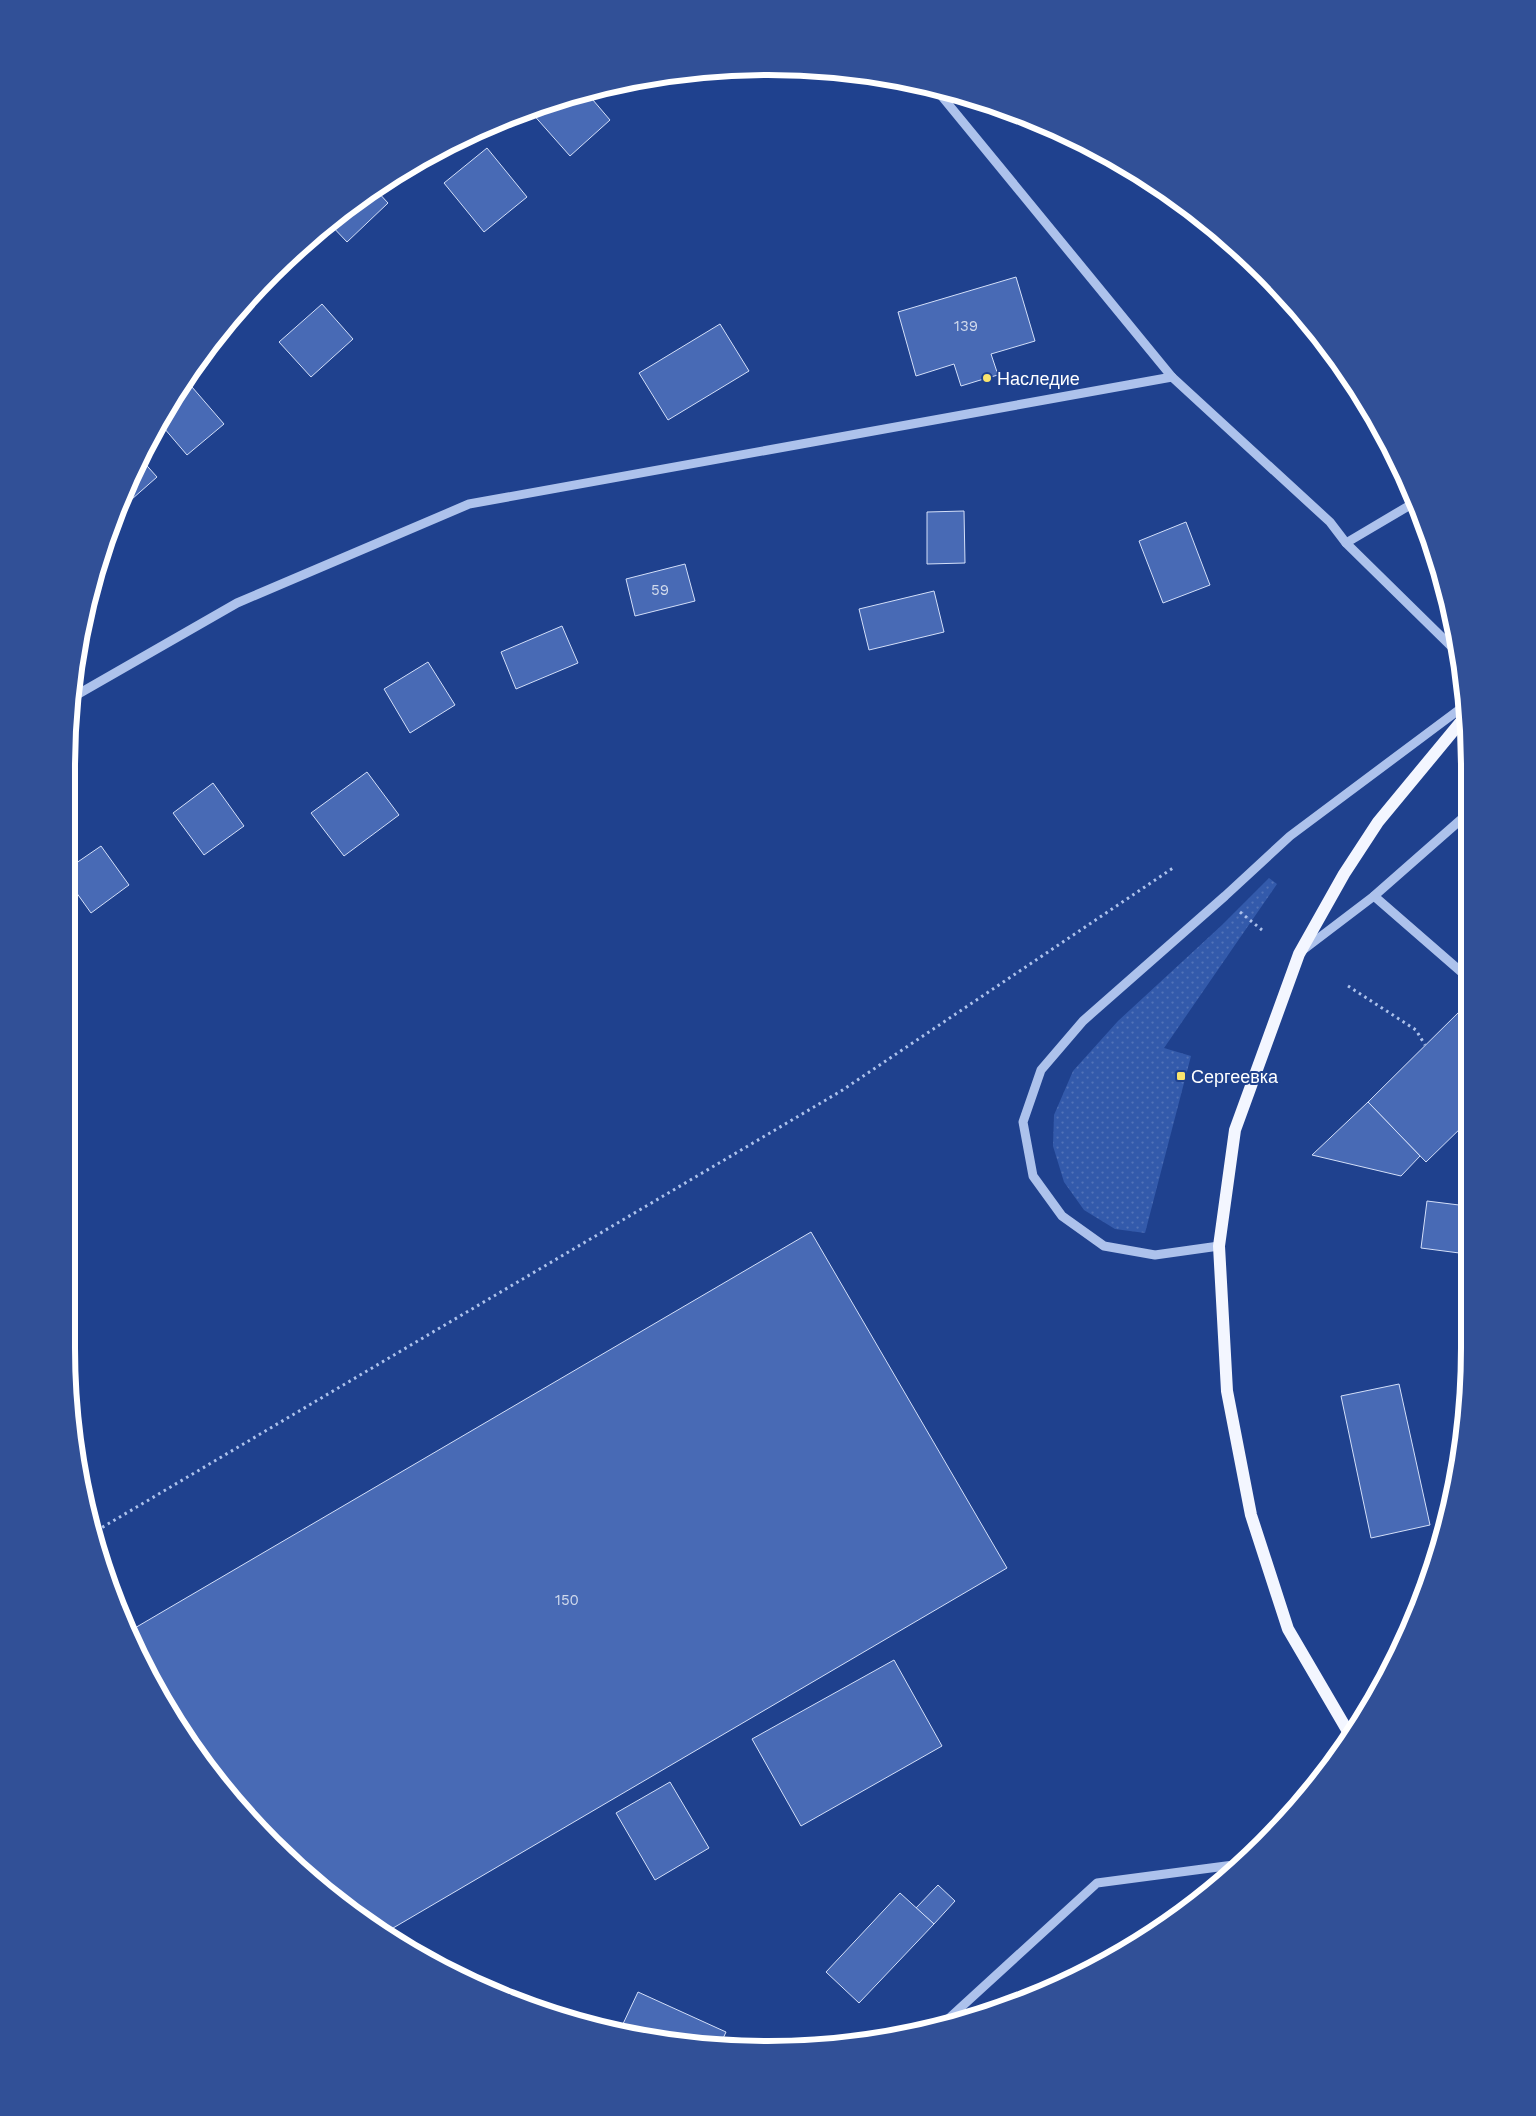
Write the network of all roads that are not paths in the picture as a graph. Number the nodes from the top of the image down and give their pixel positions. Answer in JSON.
{"nodes":[{"id":1,"x":943,"y":98,"type":"edge"},
{"id":2,"x":1172,"y":377,"type":"junction"},
{"id":3,"x":1409,"y":506,"type":"edge"},
{"id":4,"x":1346,"y":543,"type":"junction"},
{"id":5,"x":1450,"y":645,"type":"edge"},
{"id":6,"x":79,"y":693,"type":"edge"},
{"id":7,"x":1459,"y":710,"type":"edge"},
{"id":8,"x":1460,"y":723,"type":"edge"},
{"id":9,"x":1461,"y":820,"type":"edge"},
{"id":10,"x":1374,"y":896,"type":"junction"},
{"id":11,"x":1299,"y":954,"type":"junction"},
{"id":12,"x":1461,"y":972,"type":"edge"},
{"id":13,"x":1219,"y":1246,"type":"junction"},
{"id":14,"x":1347,"y":1729,"type":"edge"},
{"id":15,"x":1229,"y":1866,"type":"edge"},
{"id":16,"x":952,"y":2016,"type":"edge"}],
"edges":[{"from":1,"to":2,"type":"street"},
{"from":2,"to":4,"type":"street"},
{"from":2,"to":6,"type":"street"},
{"from":3,"to":4,"type":"street"},
{"from":4,"to":5,"type":"street"},
{"from":7,"to":13,"type":"street"},
{"from":8,"to":11,"type":"main road"},
{"from":9,"to":10,"type":"street"},
{"from":10,"to":11,"type":"street"},
{"from":10,"to":12,"type":"street"},
{"from":11,"to":13,"type":"main road"},
{"from":13,"to":14,"type":"main road"},
{"from":15,"to":16,"type":"street"}]}
